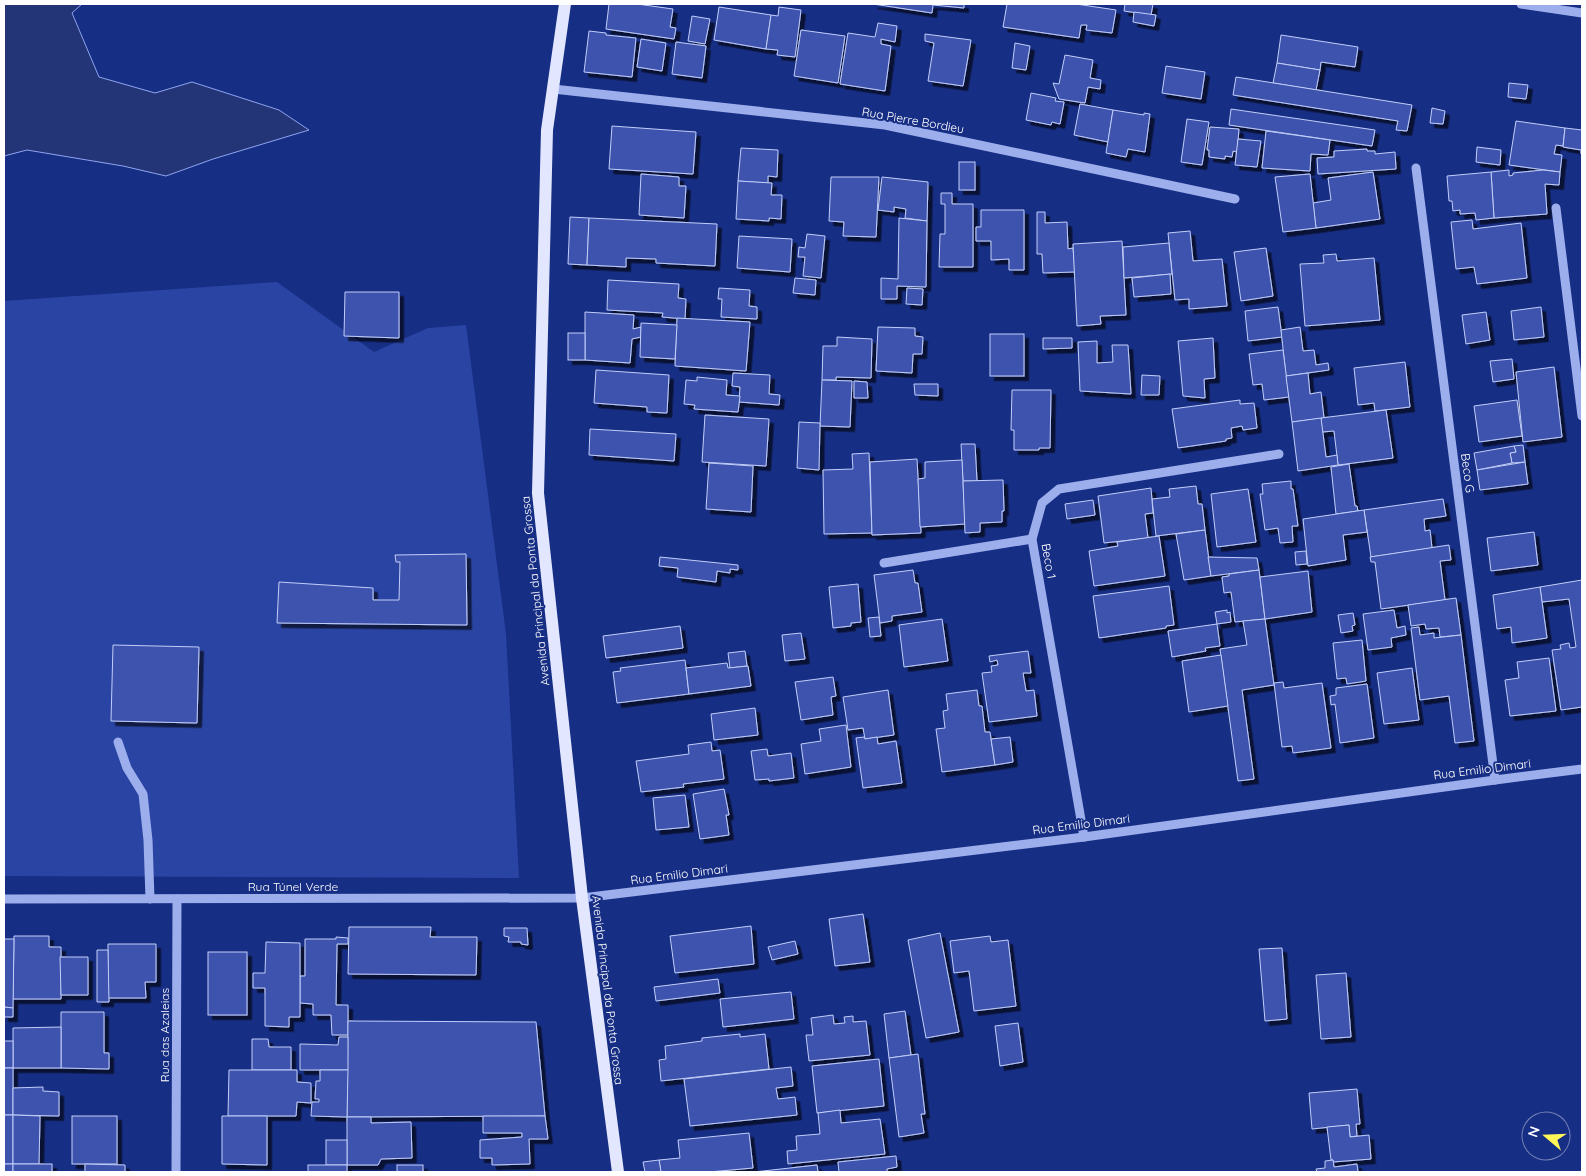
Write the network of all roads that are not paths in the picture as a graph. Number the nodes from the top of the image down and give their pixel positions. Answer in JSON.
{"nodes":[{"id":1,"x":565,"y":4,"type":"edge"},
{"id":2,"x":1521,"y":4,"type":"edge"},
{"id":3,"x":1582,"y":13,"type":"edge"},
{"id":4,"x":553,"y":89,"type":"junction"},
{"id":5,"x":1416,"y":168,"type":"dead end"},
{"id":6,"x":1235,"y":199,"type":"dead end"},
{"id":7,"x":1556,"y":208,"type":"dead end"},
{"id":8,"x":1582,"y":416,"type":"edge"},
{"id":9,"x":1279,"y":454,"type":"dead end"},
{"id":10,"x":1032,"y":539,"type":"junction"},
{"id":11,"x":884,"y":563,"type":"dead end"},
{"id":12,"x":118,"y":742,"type":"dead end"},
{"id":13,"x":1582,"y":770,"type":"edge"},
{"id":14,"x":1495,"y":780,"type":"junction"},
{"id":15,"x":1084,"y":837,"type":"junction"},
{"id":16,"x":582,"y":898,"type":"junction"},
{"id":17,"x":4,"y":899,"type":"edge"},
{"id":18,"x":150,"y":899,"type":"junction"},
{"id":19,"x":177,"y":899,"type":"junction"},
{"id":20,"x":176,"y":1172,"type":"edge"},
{"id":21,"x":618,"y":1172,"type":"edge"}],
"edges":[{"from":1,"to":4,"type":"main road","name":"Avenida Principal da Ponta Grossa"},
{"from":2,"to":3,"type":"street"},
{"from":4,"to":6,"type":"street","name":"Rua Pierre Bordieu"},
{"from":4,"to":16,"type":"main road","name":"Avenida Principal da Ponta Grossa"},
{"from":5,"to":14,"type":"street","name":"Beco G"},
{"from":7,"to":8,"type":"street"},
{"from":9,"to":10,"type":"street","name":"Beco 1"},
{"from":10,"to":11,"type":"street"},
{"from":10,"to":15,"type":"street","name":"Beco 1"},
{"from":12,"to":18,"type":"street"},
{"from":13,"to":14,"type":"street","name":"Rua Emilio Dimari"},
{"from":14,"to":15,"type":"street","name":"Rua Emilio Dimari"},
{"from":15,"to":16,"type":"street","name":"Rua Emilio Dimari"},
{"from":16,"to":19,"type":"street","name":"Rua Túnel Verde"},
{"from":16,"to":21,"type":"main road","name":"Avenida Principal da Ponta Grossa"},
{"from":17,"to":18,"type":"street","name":"Rua Túnel Verde"},
{"from":18,"to":19,"type":"street","name":"Rua Túnel Verde"},
{"from":19,"to":20,"type":"street","name":"Rua das Azaleias"}]}
